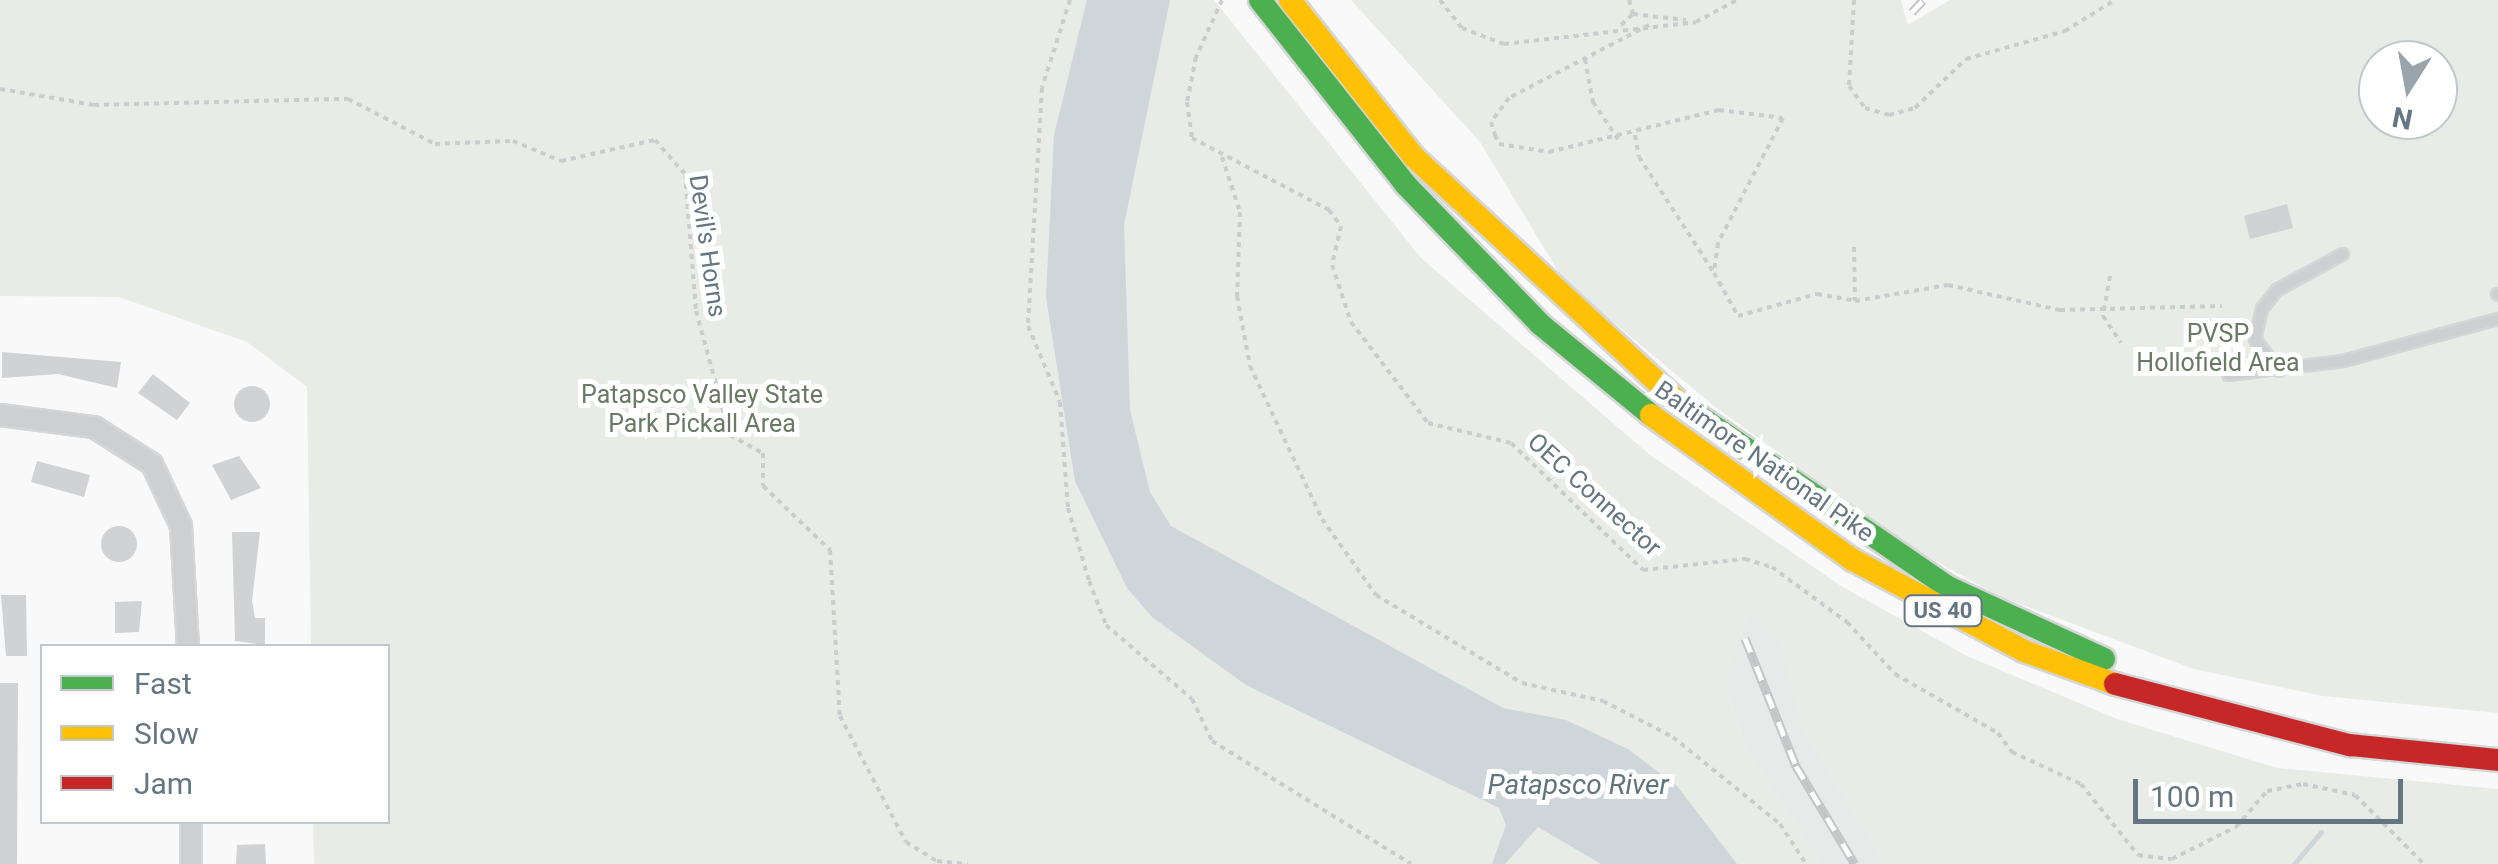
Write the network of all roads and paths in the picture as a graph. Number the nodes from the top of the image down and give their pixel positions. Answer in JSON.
{"nodes":[{"id":1,"x":1070,"y":0,"type":"edge"},
{"id":2,"x":1222,"y":0,"type":"edge"},
{"id":3,"x":1260,"y":0,"type":"edge"},
{"id":4,"x":1290,"y":0,"type":"edge"},
{"id":5,"x":1440,"y":0,"type":"edge"},
{"id":6,"x":1629,"y":0,"type":"edge"},
{"id":7,"x":1737,"y":0,"type":"edge"},
{"id":8,"x":1854,"y":0,"type":"edge"},
{"id":9,"x":2116,"y":0,"type":"edge"},
{"id":10,"x":1633,"y":14,"type":"junction"},
{"id":11,"x":1696,"y":22,"type":"junction"},
{"id":12,"x":1649,"y":25,"type":"junction"},
{"id":13,"x":1620,"y":26,"type":"junction"},
{"id":14,"x":1584,"y":60,"type":"junction"},
{"id":15,"x":0,"y":88,"type":"edge"},
{"id":16,"x":1635,"y":135,"type":"junction"},
{"id":17,"x":1618,"y":139,"type":"junction"},
{"id":18,"x":1222,"y":157,"type":"junction"},
{"id":19,"x":1854,"y":247,"type":"dead end"},
{"id":20,"x":2343,"y":254,"type":"dead end"},
{"id":21,"x":1714,"y":273,"type":"junction"},
{"id":22,"x":2110,"y":276,"type":"dead end"},
{"id":23,"x":1855,"y":300,"type":"junction"},
{"id":24,"x":2222,"y":306,"type":"dead end"},
{"id":25,"x":2104,"y":310,"type":"junction"},
{"id":26,"x":2498,"y":320,"type":"edge"},
{"id":27,"x":2121,"y":343,"type":"dead end"},
{"id":28,"x":2280,"y":372,"type":"junction"},
{"id":29,"x":2228,"y":376,"type":"dead end"},
{"id":30,"x":0,"y":415,"type":"edge"},
{"id":31,"x":188,"y":644,"type":"edge"},
{"id":32,"x":2498,"y":738,"type":"edge"},
{"id":33,"x":2498,"y":760,"type":"edge"},
{"id":34,"x":190,"y":824,"type":"edge"},
{"id":35,"x":191,"y":864,"type":"edge"},
{"id":36,"x":968,"y":864,"type":"edge"},
{"id":37,"x":1411,"y":864,"type":"edge"},
{"id":38,"x":1806,"y":864,"type":"edge"},
{"id":39,"x":2424,"y":864,"type":"edge"}],
"edges":[{"from":1,"to":37,"type":"path"},
{"from":2,"to":18,"type":"path","name":"OEC Connector"},
{"from":3,"to":33,"type":"main road","name":"Baltimore National Pike","number":"US 40"},
{"from":4,"to":32,"type":"main road","name":"Baltimore National Pike","number":"US 40"},
{"from":5,"to":13,"type":"path"},
{"from":6,"to":10,"type":"path"},
{"from":7,"to":11,"type":"path"},
{"from":8,"to":9,"type":"path"},
{"from":10,"to":11,"type":"path"},
{"from":10,"to":13,"type":"path"},
{"from":11,"to":12,"type":"path"},
{"from":12,"to":13,"type":"path"},
{"from":12,"to":14,"type":"path"},
{"from":14,"to":17,"type":"path"},
{"from":14,"to":17,"type":"path"},
{"from":15,"to":36,"type":"path","name":"Devil's Horns"},
{"from":16,"to":17,"type":"path"},
{"from":16,"to":21,"type":"path"},
{"from":16,"to":21,"type":"path"},
{"from":18,"to":38,"type":"path"},
{"from":18,"to":39,"type":"path","name":"OEC Connector"},
{"from":19,"to":23,"type":"path"},
{"from":20,"to":28,"type":"lane"},
{"from":21,"to":23,"type":"path"},
{"from":22,"to":25,"type":"path"},
{"from":23,"to":25,"type":"path"},
{"from":24,"to":25,"type":"path"},
{"from":25,"to":27,"type":"path"},
{"from":26,"to":28,"type":"lane"},
{"from":28,"to":29,"type":"lane"},
{"from":30,"to":31,"type":"street"},
{"from":34,"to":35,"type":"street"}]}
